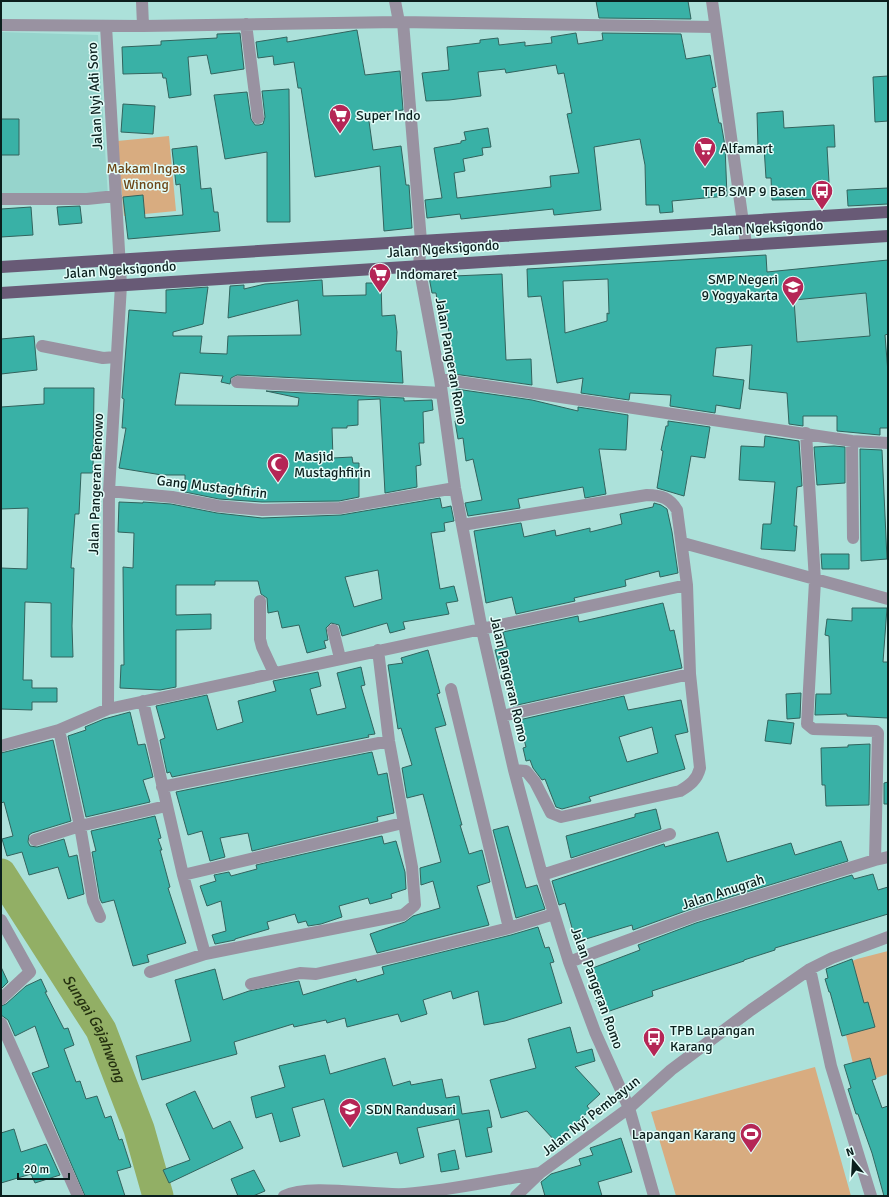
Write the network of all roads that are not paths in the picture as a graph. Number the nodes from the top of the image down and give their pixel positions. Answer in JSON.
{"nodes":[{"id":1,"x":142,"y":1,"type":"edge"},
{"id":2,"x":396,"y":1,"type":"edge"},
{"id":3,"x":712,"y":1,"type":"edge"},
{"id":4,"x":401,"y":22,"type":"junction"},
{"id":5,"x":246,"y":24,"type":"junction"},
{"id":6,"x":1,"y":25,"type":"edge"},
{"id":7,"x":106,"y":26,"type":"junction"},
{"id":8,"x":143,"y":26,"type":"junction"},
{"id":9,"x":715,"y":27,"type":"junction"},
{"id":10,"x":258,"y":118,"type":"dead end"},
{"id":11,"x":116,"y":196,"type":"junction"},
{"id":12,"x":1,"y":199,"type":"edge"},
{"id":13,"x":888,"y":212,"type":"edge"},
{"id":14,"x":743,"y":221,"type":"junction"},
{"id":15,"x":888,"y":236,"type":"edge"},
{"id":16,"x":421,"y":241,"type":"junction"},
{"id":17,"x":746,"y":244,"type":"junction"},
{"id":18,"x":121,"y":260,"type":"junction"},
{"id":19,"x":419,"y":266,"type":"junction"},
{"id":20,"x":1,"y":267,"type":"edge"},
{"id":21,"x":122,"y":285,"type":"junction"},
{"id":22,"x":1,"y":293,"type":"edge"},
{"id":23,"x":42,"y":346,"type":"dead end"},
{"id":24,"x":116,"y":357,"type":"junction"},
{"id":25,"x":440,"y":379,"type":"junction"},
{"id":26,"x":237,"y":382,"type":"dead end"},
{"id":27,"x":442,"y":393,"type":"junction"},
{"id":28,"x":806,"y":433,"type":"junction"},
{"id":29,"x":852,"y":441,"type":"junction"},
{"id":30,"x":888,"y":443,"type":"edge"},
{"id":31,"x":455,"y":488,"type":"junction"},
{"id":32,"x":109,"y":490,"type":"junction"},
{"id":33,"x":462,"y":525,"type":"junction"},
{"id":34,"x":852,"y":538,"type":"dead end"},
{"id":35,"x":683,"y":543,"type":"junction"},
{"id":36,"x":815,"y":581,"type":"junction"},
{"id":37,"x":687,"y":585,"type":"junction"},
{"id":38,"x":888,"y":599,"type":"edge"},
{"id":39,"x":260,"y":601,"type":"dead end"},
{"id":40,"x":333,"y":630,"type":"dead end"},
{"id":41,"x":482,"y":630,"type":"junction"},
{"id":42,"x":378,"y":650,"type":"junction"},
{"id":43,"x":340,"y":658,"type":"junction"},
{"id":44,"x":274,"y":673,"type":"junction"},
{"id":45,"x":690,"y":674,"type":"junction"},
{"id":46,"x":451,"y":689,"type":"dead end"},
{"id":47,"x":143,"y":701,"type":"junction"},
{"id":48,"x":108,"y":709,"type":"junction"},
{"id":49,"x":502,"y":716,"type":"junction"},
{"id":50,"x":59,"y":730,"type":"junction"},
{"id":51,"x":389,"y":741,"type":"junction"},
{"id":52,"x":1,"y":746,"type":"edge"},
{"id":53,"x":514,"y":770,"type":"junction"},
{"id":54,"x":162,"y":786,"type":"junction"},
{"id":55,"x":166,"y":806,"type":"junction"},
{"id":56,"x":403,"y":824,"type":"junction"},
{"id":57,"x":80,"y":826,"type":"junction"},
{"id":58,"x":670,"y":834,"type":"dead end"},
{"id":59,"x":35,"y":840,"type":"dead end"},
{"id":60,"x":888,"y":857,"type":"edge"},
{"id":61,"x":875,"y":860,"type":"junction"},
{"id":62,"x":182,"y":875,"type":"junction"},
{"id":63,"x":542,"y":875,"type":"junction"},
{"id":64,"x":554,"y":914,"type":"junction"},
{"id":65,"x":100,"y":917,"type":"dead end"},
{"id":66,"x":1,"y":920,"type":"edge"},
{"id":67,"x":509,"y":928,"type":"junction"},
{"id":68,"x":888,"y":937,"type":"edge"},
{"id":69,"x":205,"y":954,"type":"junction"},
{"id":70,"x":569,"y":962,"type":"junction"},
{"id":71,"x":810,"y":969,"type":"junction"},
{"id":72,"x":150,"y":972,"type":"dead end"},
{"id":73,"x":251,"y":984,"type":"dead end"},
{"id":74,"x":1,"y":999,"type":"edge"},
{"id":75,"x":1,"y":1023,"type":"edge"},
{"id":76,"x":629,"y":1108,"type":"junction"},
{"id":77,"x":540,"y":1173,"type":"junction"},
{"id":78,"x":78,"y":1196,"type":"edge"},
{"id":79,"x":284,"y":1196,"type":"edge"},
{"id":80,"x":516,"y":1196,"type":"edge"},
{"id":81,"x":654,"y":1196,"type":"edge"},
{"id":82,"x":871,"y":1196,"type":"edge"}],
"edges":[{"from":1,"to":8,"type":"street"},
{"from":2,"to":4,"type":"street","name":"Jalan Pangeran Romo"},
{"from":3,"to":9,"type":"street"},
{"from":4,"to":5,"type":"street"},
{"from":4,"to":9,"type":"street"},
{"from":4,"to":16,"type":"street","name":"Jalan Pangeran Romo"},
{"from":5,"to":8,"type":"street"},
{"from":5,"to":10,"type":"street"},
{"from":6,"to":7,"type":"street"},
{"from":7,"to":8,"type":"street"},
{"from":7,"to":11,"type":"street","name":"Jalan Nyi Adi Soro"},
{"from":9,"to":14,"type":"street"},
{"from":11,"to":12,"type":"street"},
{"from":11,"to":18,"type":"street","name":"Jalan Nyi Adi Soro"},
{"from":13,"to":14,"type":"main road","name":"Jalan Ngeksigondo"},
{"from":14,"to":16,"type":"main road","name":"Jalan Ngeksigondo"},
{"from":14,"to":17,"type":"street"},
{"from":15,"to":17,"type":"main road","name":"Jalan Ngeksigondo"},
{"from":16,"to":18,"type":"main road","name":"Jalan Ngeksigondo"},
{"from":16,"to":19,"type":"street","name":"Jalan Pangeran Romo"},
{"from":17,"to":19,"type":"main road","name":"Jalan Ngeksigondo"},
{"from":18,"to":20,"type":"main road","name":"Jalan Ngeksigondo"},
{"from":18,"to":21,"type":"street","name":"Jalan Pangeran Benowo"},
{"from":19,"to":21,"type":"main road","name":"Jalan Ngeksigondo"},
{"from":19,"to":25,"type":"street","name":"Jalan Pangeran Romo"},
{"from":21,"to":22,"type":"main road","name":"Jalan Ngeksigondo"},
{"from":21,"to":24,"type":"street","name":"Jalan Pangeran Benowo"},
{"from":23,"to":24,"type":"street"},
{"from":24,"to":32,"type":"street","name":"Jalan Pangeran Benowo"},
{"from":25,"to":27,"type":"street","name":"Jalan Pangeran Romo"},
{"from":25,"to":28,"type":"street"},
{"from":26,"to":27,"type":"street"},
{"from":27,"to":31,"type":"street","name":"Jalan Pangeran Romo"},
{"from":28,"to":29,"type":"street"},
{"from":28,"to":36,"type":"street"},
{"from":29,"to":30,"type":"street"},
{"from":29,"to":34,"type":"street"},
{"from":31,"to":32,"type":"street","name":"Gang Mustaghfirin"},
{"from":31,"to":33,"type":"street","name":"Jalan Pangeran Romo"},
{"from":32,"to":48,"type":"street","name":"Jalan Pangeran Benowo"},
{"from":33,"to":35,"type":"street"},
{"from":33,"to":41,"type":"street","name":"Jalan Pangeran Romo"},
{"from":35,"to":36,"type":"street"},
{"from":35,"to":37,"type":"street"},
{"from":36,"to":38,"type":"street"},
{"from":36,"to":61,"type":"street"},
{"from":37,"to":41,"type":"street"},
{"from":37,"to":45,"type":"street"},
{"from":39,"to":44,"type":"street"},
{"from":40,"to":43,"type":"street"},
{"from":41,"to":42,"type":"street"},
{"from":41,"to":49,"type":"street","name":"Jalan Pangeran Romo"},
{"from":42,"to":43,"type":"street"},
{"from":42,"to":51,"type":"street"},
{"from":43,"to":44,"type":"street"},
{"from":44,"to":47,"type":"street"},
{"from":45,"to":49,"type":"street"},
{"from":45,"to":53,"type":"street"},
{"from":46,"to":67,"type":"street"},
{"from":47,"to":48,"type":"street"},
{"from":47,"to":54,"type":"street"},
{"from":48,"to":50,"type":"street"},
{"from":49,"to":53,"type":"street","name":"Jalan Pangeran Romo"},
{"from":50,"to":52,"type":"street"},
{"from":50,"to":57,"type":"street"},
{"from":51,"to":54,"type":"street"},
{"from":51,"to":56,"type":"street"},
{"from":53,"to":63,"type":"street","name":"Jalan Pangeran Romo"},
{"from":54,"to":55,"type":"street"},
{"from":55,"to":57,"type":"street"},
{"from":55,"to":62,"type":"street"},
{"from":56,"to":62,"type":"street"},
{"from":56,"to":69,"type":"street"},
{"from":57,"to":59,"type":"street"},
{"from":57,"to":65,"type":"street"},
{"from":58,"to":63,"type":"street"},
{"from":60,"to":61,"type":"street","name":"Jalan Anugrah"},
{"from":61,"to":70,"type":"street","name":"Jalan Anugrah"},
{"from":62,"to":69,"type":"street"},
{"from":63,"to":64,"type":"street","name":"Jalan Pangeran Romo"},
{"from":64,"to":67,"type":"street"},
{"from":64,"to":70,"type":"street","name":"Jalan Pangeran Romo"},
{"from":66,"to":74,"type":"street"},
{"from":67,"to":73,"type":"street"},
{"from":68,"to":71,"type":"street","name":"Jalan Nyi Pembayun"},
{"from":69,"to":72,"type":"street"},
{"from":70,"to":76,"type":"street","name":"Jalan Pangeran Romo"},
{"from":71,"to":76,"type":"street","name":"Jalan Nyi Pembayun"},
{"from":71,"to":82,"type":"street"},
{"from":75,"to":78,"type":"street"},
{"from":76,"to":77,"type":"street","name":"Jalan Nyi Pembayun"},
{"from":76,"to":81,"type":"street","name":"Jalan Pangeran Romo"},
{"from":77,"to":79,"type":"street"},
{"from":77,"to":80,"type":"street","name":"Jalan Nyi Pembayun"}]}
